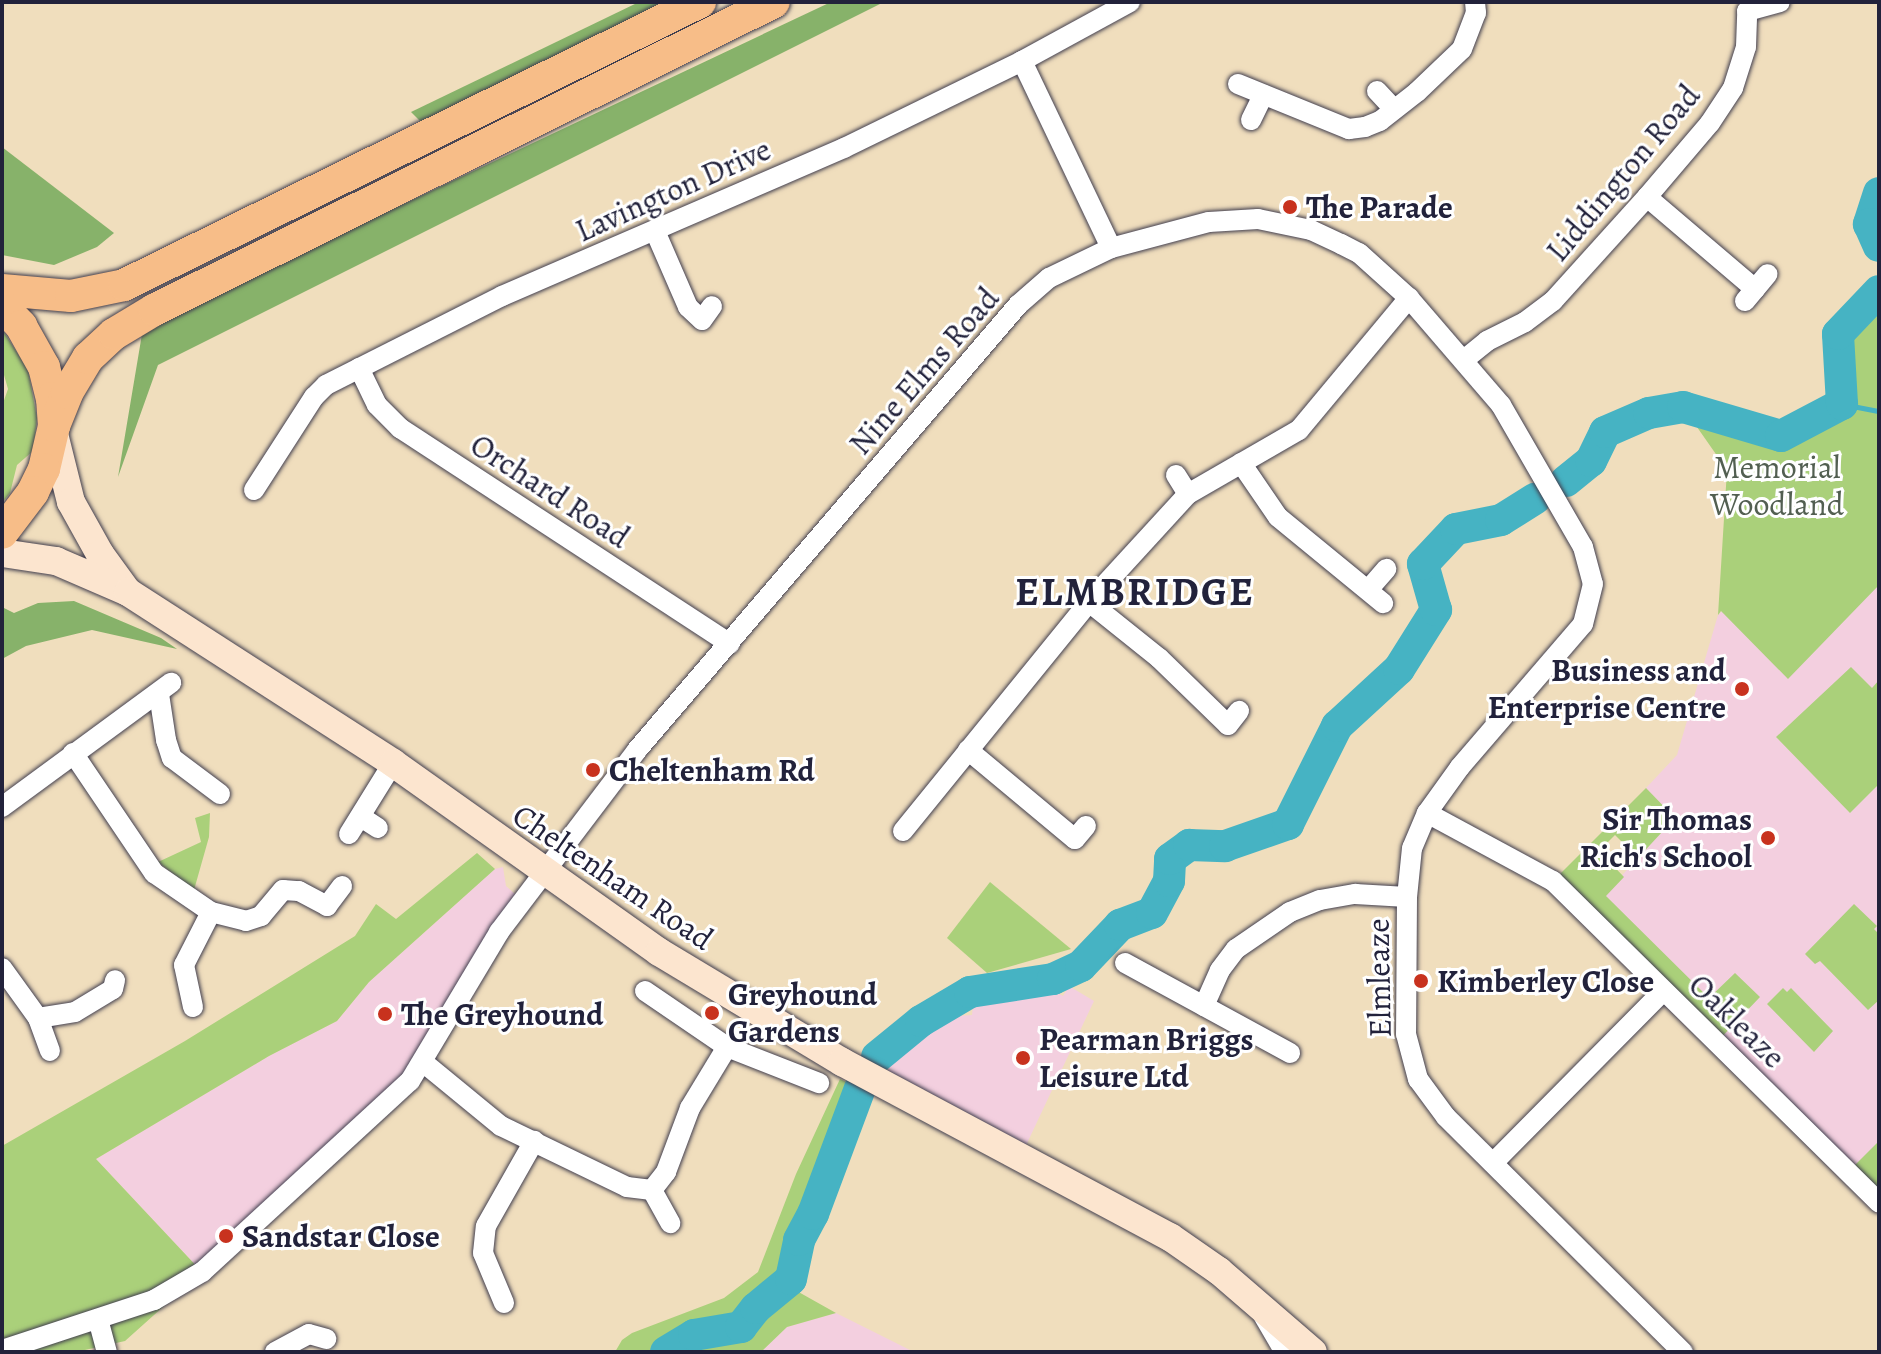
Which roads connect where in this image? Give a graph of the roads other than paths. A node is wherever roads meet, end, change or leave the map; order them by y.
1 (700, 2) edge
2 (774, 2) edge
3 (1130, 2) edge
4 (1475, 2) edge
5 (1780, 2) edge
6 (1745, 6) edge
7 (1022, 61) junction
8 (1238, 84) dead end
9 (1377, 91) dead end
10 (1263, 95) junction
11 (1394, 109) junction
12 (1251, 120) dead end
13 (1647, 197) junction
14 (655, 231) junction
15 (1111, 248) junction
16 (1756, 288) dead end
17 (2, 290) edge
18 (1409, 298) junction
19 (2, 306) edge
20 (702, 320) dead end
21 (1465, 359) junction
22 (359, 368) junction
23 (54, 430) junction
24 (1241, 463) junction
25 (1176, 475) dead end
26 (254, 490) dead end
27 (1188, 494) junction
28 (2, 533) edge
29 (2, 553) edge
30 (1386, 569) dead end
31 (128, 592) junction
32 (1089, 602) junction
33 (730, 644) junction
34 (1228, 725) dead end
35 (968, 750) junction
36 (73, 753) junction
37 (393, 763) junction
38 (220, 794) dead end
39 (2, 807) edge
40 (1427, 813) junction
41 (378, 828) dead end
42 (903, 831) dead end
43 (1075, 839) dead end
44 (543, 873) junction
45 (342, 886) dead end
46 (1407, 897) junction
47 (211, 912) junction
48 (1125, 963) dead end
49 (2, 968) edge
50 (115, 980) dead end
51 (1663, 991) junction
52 (1204, 1006) junction
53 (193, 1007) dead end
54 (646, 1016) dead end
55 (38, 1018) junction
56 (727, 1047) junction
57 (50, 1051) dead end
58 (1290, 1053) dead end
59 (423, 1062) junction
60 (819, 1083) dead end
61 (534, 1141) junction
62 (1493, 1163) junction
63 (652, 1190) junction
64 (1879, 1203) edge
65 (670, 1223) dead end
66 (504, 1303) dead end
67 (1261, 1307) junction
68 (98, 1319) junction
69 (315, 1331) dead end
70 (2, 1350) edge
71 (107, 1352) edge
72 (275, 1352) edge
73 (1287, 1352) edge
74 (1313, 1352) edge
75 (1683, 1352) edge

1 - 17 highway
2 - 23 highway
3 - 7 street, Lavington Drive
4 - 11 street
5 - 6 street, Liddington Road
6 - 13 street, Liddington Road
7 - 14 street, Lavington Drive
7 - 15 street
8 - 10 street
9 - 11 street
10 - 11 street
10 - 12 street
13 - 16 street
13 - 21 street, Liddington Road
14 - 20 street
14 - 22 street, Lavington Drive
15 - 18 street, Nine Elms Road
15 - 33 street, Nine Elms Road
18 - 21 street, Nine Elms Road
18 - 24 street
19 - 23 highway
21 - 40 street, Elmleaze
22 - 26 street, Lavington Drive
22 - 33 street, Orchard Road
23 - 28 highway
23 - 31 main road, Cheltenham Road
24 - 27 street
24 - 30 street
25 - 27 street
27 - 32 street
29 - 31 main road, Cheltenham Road
31 - 37 main road, Cheltenham Road
32 - 34 street
32 - 35 street
33 - 44 street, Nine Elms Road
35 - 42 street
35 - 43 street
36 - 38 street
36 - 39 street
36 - 47 street
37 - 41 street
37 - 44 main road, Cheltenham Road
40 - 46 street, Elmleaze
40 - 51 street, Oakleaze
44 - 59 street
44 - 67 main road, Cheltenham Road
45 - 47 street
46 - 52 street
46 - 62 street, Elmleaze
47 - 53 street
48 - 52 street
49 - 55 street
50 - 55 street
51 - 62 street
51 - 64 street, Oakleaze
52 - 58 street
54 - 56 street
55 - 57 street
56 - 60 street
56 - 63 street
59 - 61 street
59 - 68 street
61 - 63 street
61 - 66 street
62 - 75 street, Elmleaze
63 - 65 street
67 - 73 street
67 - 74 main road, Cheltenham Road
68 - 70 street
68 - 71 street
69 - 72 street

